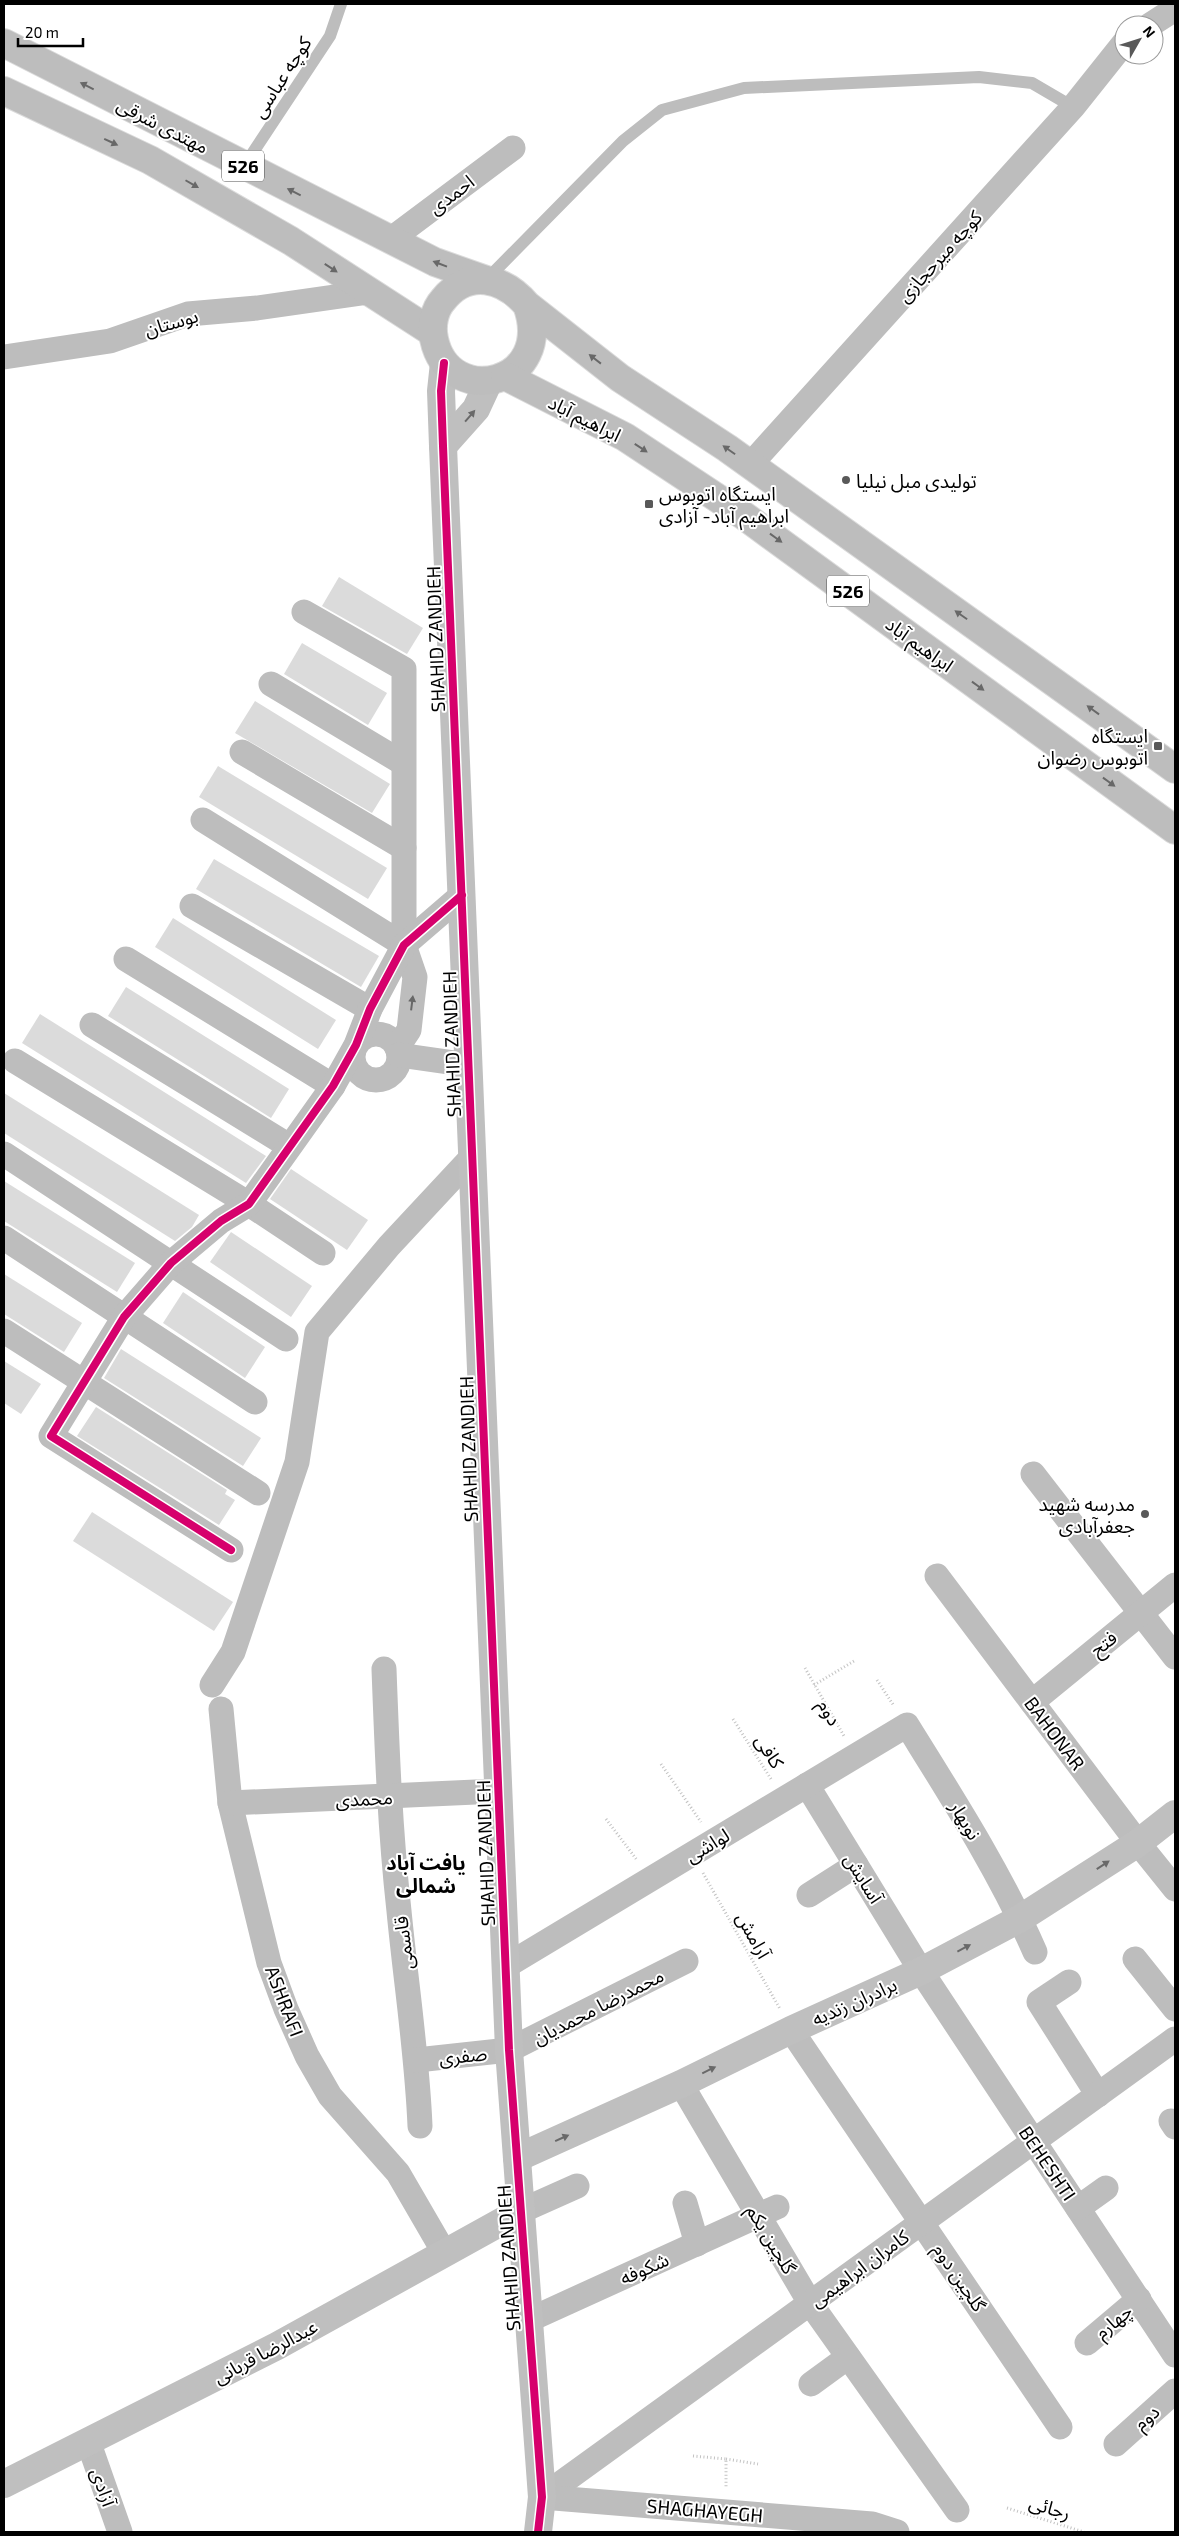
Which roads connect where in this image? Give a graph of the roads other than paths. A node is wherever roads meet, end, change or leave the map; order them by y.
1 (341, 4) edge
2 (1175, 9) edge
3 (1164, 16) edge
4 (4, 43) edge
5 (1114, 55) edge
6 (4, 91) edge
7 (1073, 107) junction
8 (513, 148) dead end
9 (244, 166) junction
10 (390, 240) junction
11 (486, 280) junction
12 (369, 292) junction
13 (527, 305) junction
14 (432, 332) junction
15 (4, 357) edge
16 (444, 363) junction
17 (497, 378) junction
18 (443, 446) junction
19 (750, 465) junction
20 (304, 612) dead end
21 (271, 684) dead end
22 (242, 752) dead end
23 (404, 763) junction
24 (1175, 769) edge
25 (203, 820) dead end
26 (1175, 830) edge
27 (404, 848) junction
28 (462, 895) junction
29 (192, 906) dead end
30 (404, 945) junction
31 (126, 959) dead end
32 (370, 1009) junction
33 (92, 1026) dead end
34 (356, 1045) junction
35 (398, 1051) junction
36 (15, 1061) dead end
37 (468, 1065) junction
38 (333, 1086) junction
39 (289, 1146) junction
40 (4, 1154) edge
41 (472, 1157) junction
42 (250, 1204) junction
43 (4, 1238) edge
44 (323, 1253) dead end
45 (171, 1263) junction
46 (124, 1317) junction
47 (4, 1331) edge
48 (286, 1339) dead end
49 (83, 1381) junction
50 (255, 1402) dead end
51 (1033, 1474) dead end
52 (258, 1493) dead end
53 (231, 1550) dead end
54 (937, 1576) dead end
55 (1175, 1585) edge
56 (1141, 1613) junction
57 (1175, 1657) edge
58 (384, 1669) dead end
59 (212, 1685) dead end
60 (1032, 1702) junction
61 (221, 1709) dead end
62 (907, 1725) joint
63 (807, 1785) junction
64 (498, 1791) junction
65 (388, 1798) junction
66 (230, 1803) junction
67 (1175, 1814) edge
68 (1138, 1843) junction
69 (856, 1865) junction
70 (1175, 1889) edge
71 (809, 1895) dead end
72 (1020, 1918) junction
73 (1035, 1952) dead end
74 (1135, 1959) dead end
75 (686, 1961) dead end
76 (506, 1966) junction
77 (921, 1971) junction
78 (1068, 1982) dead end
79 (1175, 2009) edge
80 (791, 2030) junction
81 (1175, 2040) edge
82 (509, 2050) junction
83 (417, 2060) junction
84 (681, 2084) junction
85 (1098, 2095) junction
86 (420, 2126) dead end
87 (1034, 2142) junction
88 (517, 2158) junction
89 (577, 2186) dead end
90 (1106, 2188) dead end
91 (685, 2203) dead end
92 (1078, 2208) junction
93 (521, 2211) junction
94 (768, 2212) junction
95 (923, 2222) junction
96 (697, 2244) junction
97 (445, 2254) junction
98 (1139, 2299) junction
99 (810, 2303) junction
100 (529, 2320) junction
101 (1086, 2343) dead end
102 (1175, 2355) edge
103 (848, 2357) junction
104 (811, 2384) dead end
105 (1175, 2391) edge
106 (1060, 2427) dead end
107 (88, 2441) junction
108 (1116, 2444) dead end
109 (4, 2484) edge
110 (542, 2497) junction
111 (957, 2510) dead end
112 (120, 2532) edge
113 (538, 2532) edge
114 (896, 2532) edge

1 - 9 lane, کوچه عباسی
2 - 3 street
9 -> 4 main road, مهتدی شرقی / 526
5 - 7 street, کوچه میرحجازی
6 -> 12 main road, مهتدی شرقی
7 - 11 lane
7 - 19 street, کوچه میرحجازی
8 - 10 street, احمدی
10 -> 9 main road, مهتدی شرقی / 526
11 -> 10 main road, مهتدی شرقی / 526
11 - 13 main road
11 - 14 main road
12 - 14 main road, مهتدی شرقی
12 - 15 street, بوستان
13 - 17 main road
19 -> 13 main road, 526
14 - 16 main road
16 - 17 main road
16 - 18 street, SHAHID ZANDIEH
18 -> 17 street
17 -> 26 main road, ابراهیم آباد / 526
18 - 28 street, SHAHID ZANDIEH
24 -> 19 main road, 526
20 - 23 street
21 - 23 street
22 - 27 street
23 - 27 street
25 - 30 street
27 - 30 street
28 - 30 street
28 - 37 street, SHAHID ZANDIEH
29 - 32 street
30 - 32 street
35 -> 30 street
31 - 38 street
32 - 34 street
33 - 39 street
34 - 35 street
34 - 35 street
34 - 38 street
35 - 37 street
36 - 42 street
37 - 41 street, SHAHID ZANDIEH
38 - 39 street
39 - 42 street
40 - 45 street
41 - 59 street
41 - 64 street, SHAHID ZANDIEH
42 - 44 street
42 - 45 street
43 - 46 street
45 - 46 street
45 - 48 street
46 - 49 street
46 - 50 street
47 - 49 street
49 - 52 street
49 - 53 street
51 - 56 street
54 - 60 street, BAHONAR
55 - 56 street, فتح
56 - 57 street
56 - 60 street, فتح
58 - 65 street, قاسمی
60 - 68 street, BAHONAR
61 - 66 street, ASHRAFI
62 - 63 street, لواشی
62 - 72 street, نوبهار
63 - 69 street, آسایش
63 - 76 street, لواشی
64 - 65 street, محمدی
64 - 76 street, SHAHID ZANDIEH
65 - 66 street, محمدی
65 - 83 street, قاسمی
66 - 97 street, ASHRAFI
67 - 68 street, برادران زندیه
68 - 70 street, BAHONAR
72 -> 68 street, برادران زندیه
69 - 71 street
69 - 77 street, آسایش
72 - 73 street
77 -> 72 street, برادران زندیه
74 - 79 street
75 - 82 street, محمدرضا محمدیان
76 - 82 street, SHAHID ZANDIEH
77 - 80 street, برادران زندیه
77 - 87 street, BEHESHTI
78 - 85 street
84 -> 80 street, برادران زندیه
80 - 95 street, گلچین دوم
81 - 85 street, کامران ابراهیمی
82 - 83 street, صفری
82 - 88 street, SHAHID ZANDIEH
83 - 86 street, قاسمی
88 -> 84 street, برادران زندیه
84 - 94 street, گلچین یکم
85 - 87 street, کامران ابراهیمی
87 - 92 street, BEHESHTI
87 - 95 street, کامران ابراهیمی
88 - 93 street, SHAHID ZANDIEH
89 - 93 street
90 - 92 street
91 - 96 street
92 - 98 street, BEHESHTI
93 - 97 street, عبدالرضا قربانی
93 - 100 street, SHAHID ZANDIEH
94 - 96 street, شکوفه
94 - 99 street, گلچین یکم
95 - 99 street, کامران ابراهیمی
95 - 106 street, گلچین دوم
96 - 100 street, شکوفه
97 - 107 street, عبدالرضا قربانی
98 - 101 street, چهارم
98 - 102 street, BEHESHTI
99 - 103 street, گلچین یکم
99 - 110 street, کامران ابراهیمی
100 - 110 street, SHAHID ZANDIEH
103 - 104 street
103 - 111 street, گلچین یکم
105 - 108 street, دوم
107 - 109 street, عبدالرضا قربانی
107 - 112 street, آزادی
110 - 113 street, SHAHID ZANDIEH
110 - 114 street, SHAGHAYEGH

